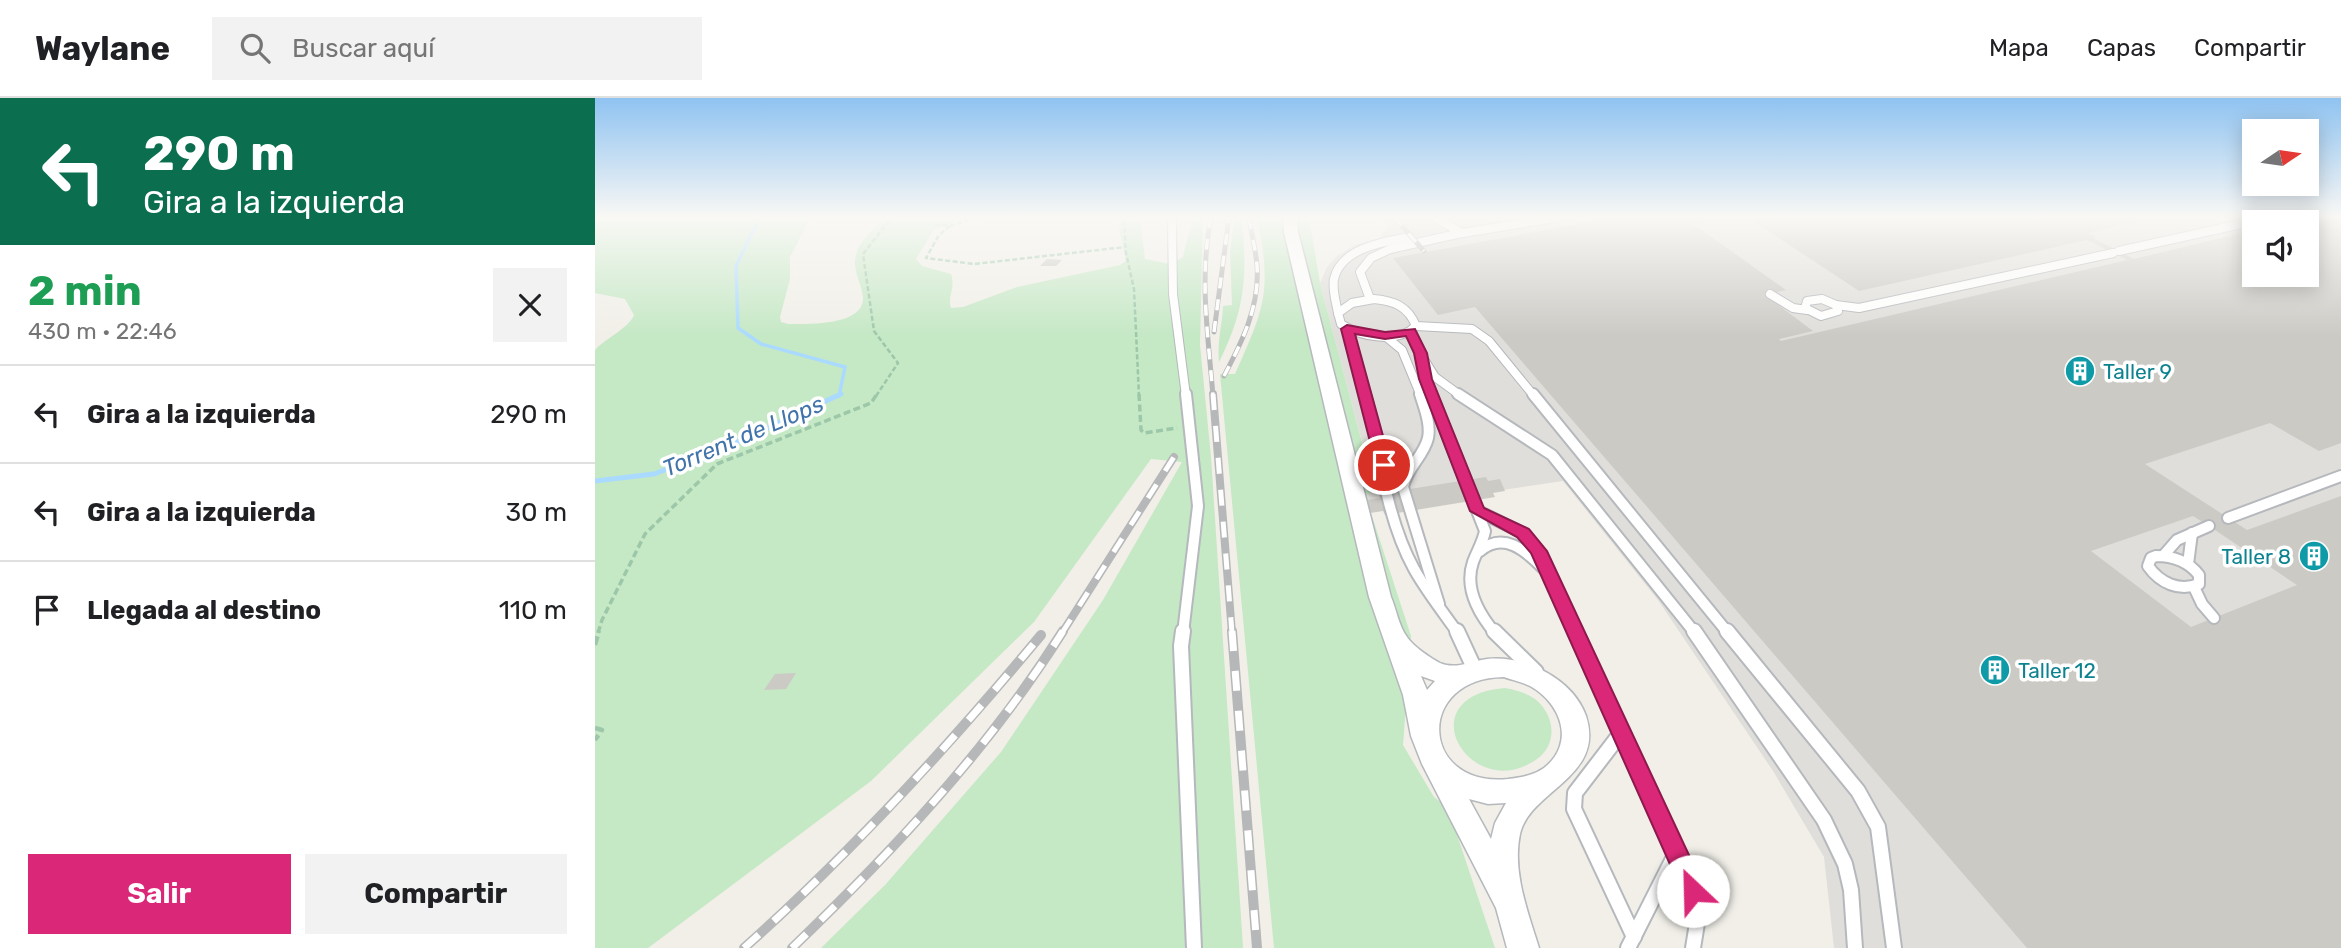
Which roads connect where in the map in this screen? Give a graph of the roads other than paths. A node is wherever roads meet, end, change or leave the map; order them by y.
1 (1170, 257) edge
2 (1297, 257) edge
3 (1351, 257) edge
4 (1374, 257) edge
5 (2095, 257) edge
6 (1770, 293) dead end
7 (1370, 299) junction
8 (1836, 309) junction
9 (1807, 310) junction
10 (1338, 313) junction
11 (1347, 329) junction
12 (1413, 329) junction
13 (1385, 336) junction
14 (1420, 353) junction
15 (2341, 476) edge
16 (1478, 511) junction
17 (2228, 518) dead end
18 (2209, 526) dead end
19 (2192, 533) junction
20 (1479, 551) junction
21 (2163, 556) junction
22 (2188, 564) junction
23 (1549, 575) junction
24 (2195, 587) junction
25 (1441, 610) junction
26 (2214, 618) dead end
27 (1396, 640) junction
28 (1469, 672) junction
29 (1546, 681) junction
30 (1622, 733) junction
31 (1427, 746) junction
32 (1555, 776) junction
33 (1676, 853) junction
34 (1510, 904) junction
35 (1631, 943) edge
36 (1194, 948) edge
37 (1523, 948) edge
38 (1693, 948) edge
39 (1855, 948) edge
40 (1894, 948) edge

1 - 36 lane
2 - 27 street
3 - 10 lane
4 - 7 lane
5 - 8 lane
6 - 9 lane
7 - 10 lane
7 - 12 lane
8 - 9 lane
8 - 9 lane
10 - 11 lane
11 - 13 lane
11 - 25 lane
12 - 13 lane
12 - 14 lane
12 - 40 lane
13 - 25 lane
14 - 16 lane
14 - 39 lane
15 - 17 lane
16 - 20 lane
16 - 23 lane
18 - 19 lane
19 - 21 lane
19 - 22 lane
20 - 23 lane
20 - 29 lane
21 - 22 lane
21 - 24 lane
22 - 24 lane
23 - 30 lane
24 - 26 lane
25 - 28 lane
27 - 28 street
27 - 31 street
28 - 29 street
28 - 31 street
29 - 32 street
30 - 33 lane
30 - 35 lane
31 - 32 street
31 - 34 street
32 - 34 street
33 - 35 lane
33 - 38 lane
34 - 37 street

